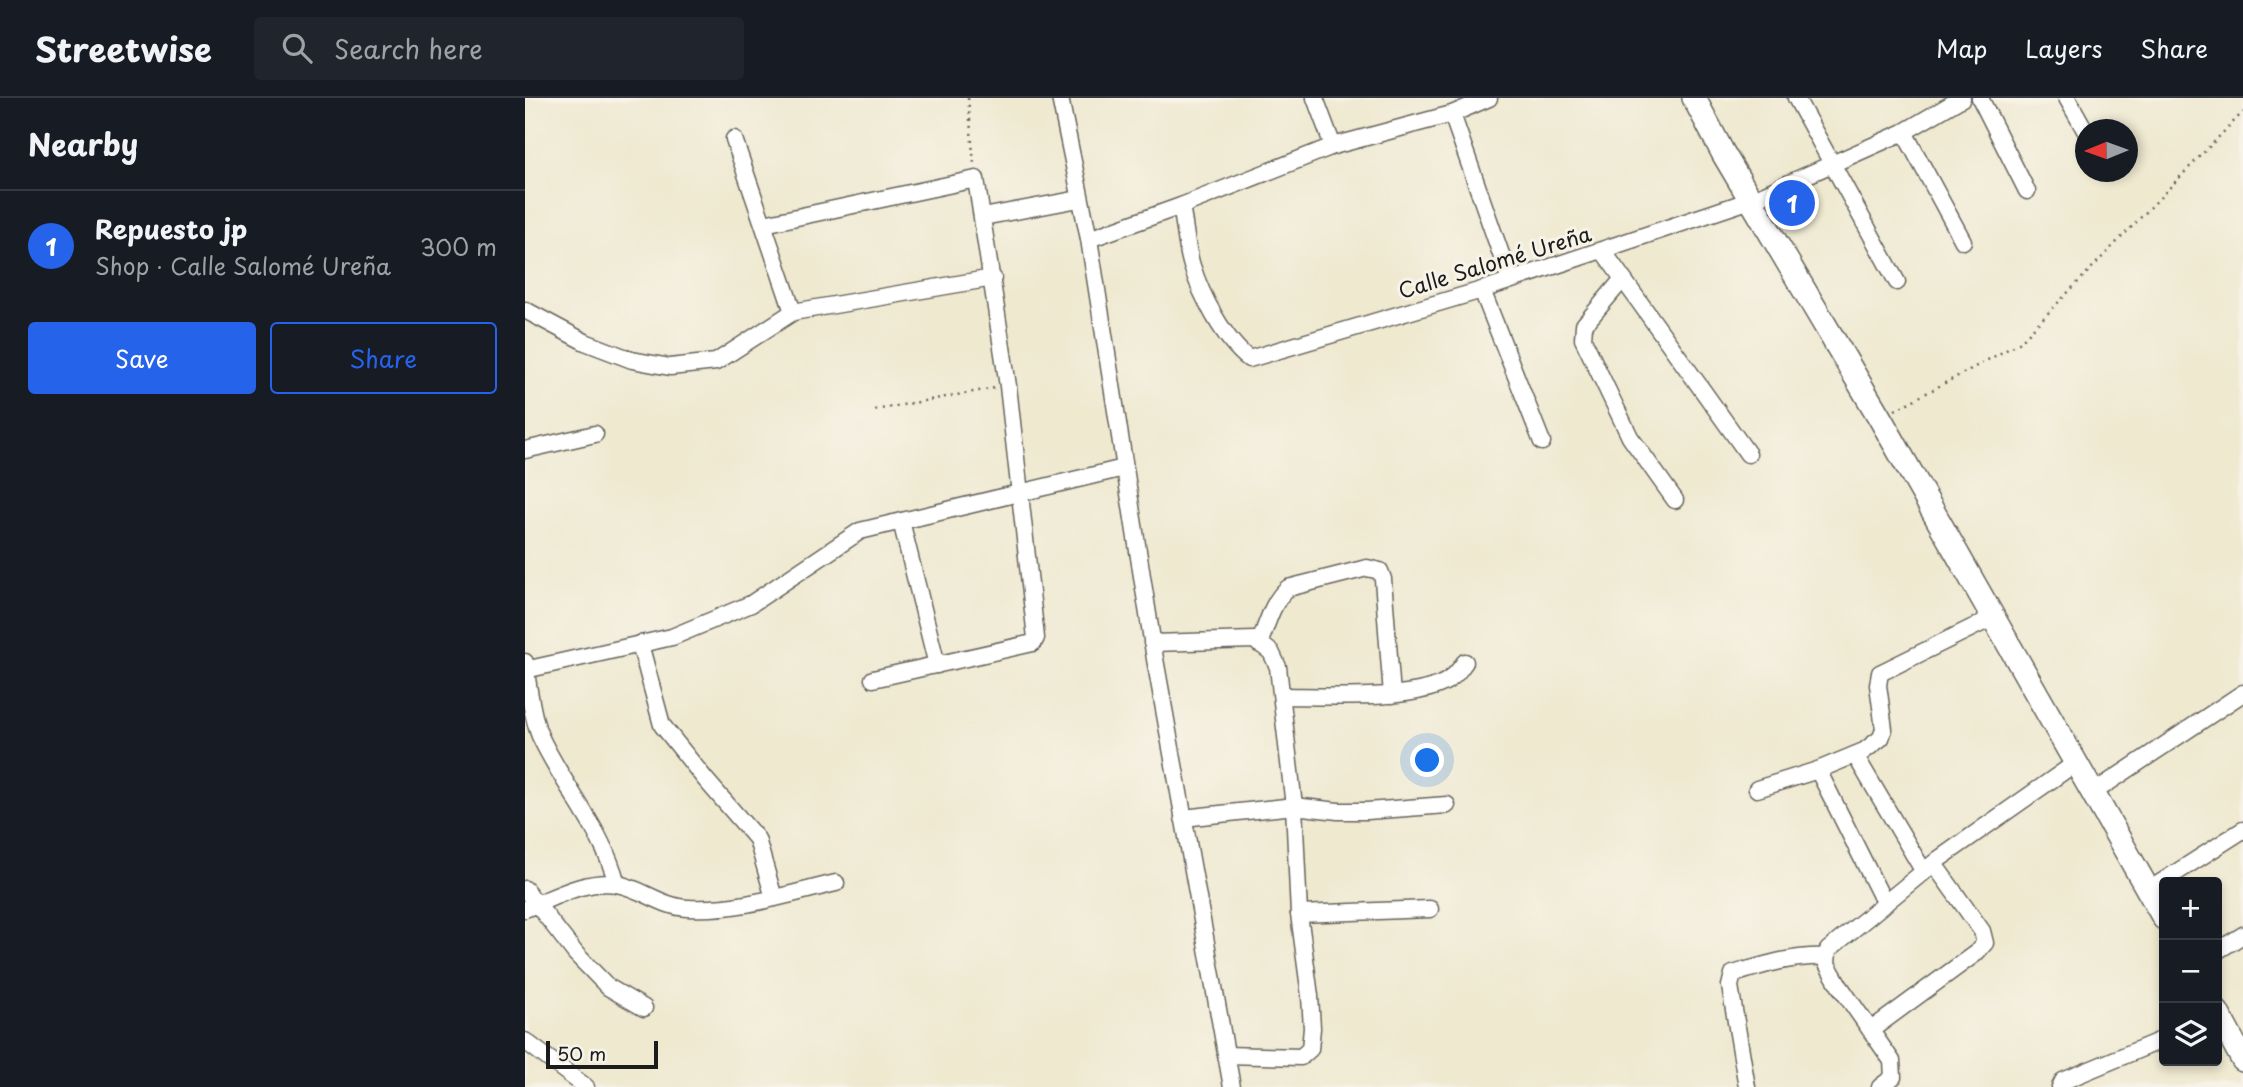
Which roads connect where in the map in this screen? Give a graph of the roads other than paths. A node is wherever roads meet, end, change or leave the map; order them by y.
1 (1060, 98) edge
2 (1315, 98) edge
3 (1489, 98) edge
4 (1694, 98) edge
5 (1796, 98) edge
6 (1962, 98) edge
7 (1980, 98) edge
8 (2067, 98) edge
9 (1452, 114) junction
10 (2079, 119) edge
11 (1904, 132) junction
12 (734, 139) dead end
13 (1333, 146) junction
14 (1832, 166) junction
15 (2027, 191) dead end
16 (1079, 199) junction
17 (1751, 200) junction
18 (1181, 206) junction
19 (983, 218) junction
20 (764, 224) junction
21 (1089, 239) junction
22 (1963, 241) dead end
23 (1603, 251) junction
24 (993, 278) junction
25 (1510, 280) junction
26 (1622, 280) junction
27 (1897, 282) dead end
28 (1482, 290) junction
29 (525, 310) edge
30 (793, 312) junction
31 (595, 434) dead end
32 (1542, 442) dead end
33 (525, 450) edge
34 (1748, 454) dead end
35 (1124, 468) junction
36 (1021, 493) junction
37 (1675, 500) dead end
38 (901, 521) junction
39 (1994, 617) junction
40 (1152, 643) junction
41 (640, 644) junction
42 (1259, 644) junction
43 (525, 662) edge
44 (1465, 662) dead end
45 (937, 665) junction
46 (525, 670) edge
47 (873, 679) dead end
48 (2243, 693) edge
49 (1392, 695) junction
50 (1282, 696) junction
51 (1855, 755) junction
52 (2077, 762) junction
53 (1818, 770) junction
54 (1757, 789) dead end
55 (2094, 792) junction
56 (1447, 805) dead end
57 (1294, 806) junction
58 (1183, 818) junction
59 (2243, 830) edge
60 (1929, 868) junction
61 (836, 883) dead end
62 (617, 884) junction
63 (525, 889) edge
64 (2149, 890) junction
65 (774, 898) junction
66 (1885, 904) junction
67 (532, 907) edge
68 (1430, 909) dead end
69 (2159, 909) edge
70 (1299, 914) junction
71 (2243, 935) edge
72 (2222, 948) edge
73 (1827, 957) junction
74 (643, 1008) dead end
75 (2222, 1023) edge
76 (1871, 1030) junction
77 (525, 1041) edge
78 (2159, 1041) edge
79 (1226, 1055) junction
80 (2243, 1059) edge
81 (586, 1087) edge
82 (1232, 1087) edge
83 (1747, 1087) edge
84 (1880, 1087) edge
85 (2060, 1087) edge

1 - 16 street
2 - 13 street
3 - 9 street
4 - 17 street
5 - 14 street
6 - 11 street, Calle Salomé Ureña
7 - 15 street
8 - 10 street
9 - 13 street
9 - 25 street
11 - 14 street, Calle Salomé Ureña
11 - 22 street
12 - 20 street
13 - 18 street
14 - 17 street, Calle Salomé Ureña
14 - 27 street
16 - 19 street
16 - 21 street
17 - 23 street, Calle Salomé Ureña
17 - 39 street
18 - 21 street
18 - 28 street, Calle Salomé Ureña
19 - 20 street
19 - 24 street
20 - 30 street
21 - 35 street
23 - 25 street, Calle Salomé Ureña
23 - 26 street
24 - 30 street
24 - 36 street
25 - 28 street, Calle Salomé Ureña
26 - 34 street
26 - 37 street
28 - 32 street
29 - 30 street
31 - 33 street
35 - 36 street
35 - 40 street
36 - 38 street
36 - 45 street
38 - 41 street
38 - 45 street
39 - 51 street
39 - 52 street
40 - 42 street
40 - 58 street
41 - 46 street
41 - 65 street
42 - 49 street
42 - 50 street
43 - 46 street
44 - 49 street
45 - 47 street
46 - 62 street
48 - 55 street
49 - 50 street
50 - 57 street
51 - 53 street
51 - 60 street
52 - 55 street
52 - 60 street
53 - 54 street
53 - 66 street
55 - 64 street
56 - 57 street
57 - 58 street
57 - 70 street
58 - 79 street
59 - 64 street
60 - 66 street
60 - 76 street
61 - 65 street
62 - 65 street
62 - 67 street
63 - 67 street
64 - 69 street
66 - 73 street
67 - 74 street
68 - 70 street
70 - 79 street
71 - 72 street
73 - 76 street
73 - 83 street
75 - 80 street
76 - 84 street
77 - 81 street
78 - 85 street
79 - 82 street

